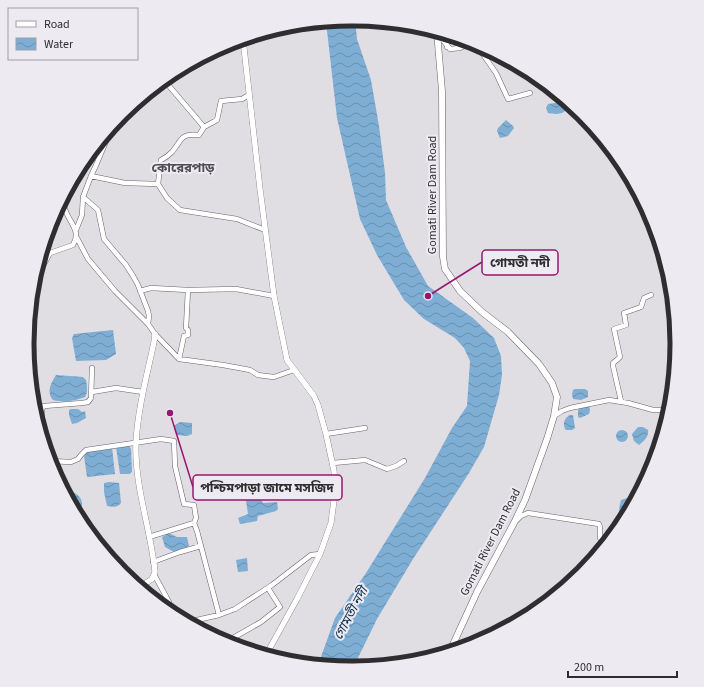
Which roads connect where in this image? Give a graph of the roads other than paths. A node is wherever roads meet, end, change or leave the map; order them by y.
1 (438, 38) edge
2 (443, 40) edge
3 (447, 41) edge
4 (244, 45) edge
5 (463, 46) edge
6 (448, 47) junction
7 (483, 55) edge
8 (169, 85) edge
9 (530, 93) dead end
10 (249, 95) junction
11 (204, 127) junction
12 (106, 143) edge
13 (91, 176) junction
14 (158, 184) junction
15 (83, 197) junction
16 (65, 209) edge
17 (76, 230) junction
18 (265, 230) junction
19 (76, 238) junction
20 (45, 263) edge
21 (188, 290) junction
22 (140, 291) junction
23 (651, 295) dead end
24 (274, 296) junction
25 (148, 324) junction
26 (155, 334) junction
27 (179, 359) junction
28 (92, 368) dead end
29 (294, 370) junction
30 (92, 392) junction
31 (143, 392) junction
32 (621, 401) junction
33 (42, 410) edge
34 (662, 410) edge
35 (554, 416) junction
36 (365, 428) dead end
37 (326, 434) junction
38 (136, 442) junction
39 (57, 461) edge
40 (404, 461) dead end
41 (333, 463) junction
42 (194, 523) junction
43 (514, 523) junction
44 (149, 537) junction
45 (603, 539) edge
46 (201, 546) junction
47 (320, 554) junction
48 (153, 562) junction
49 (155, 576) junction
50 (145, 584) edge
51 (268, 588) junction
52 (169, 602) edge
53 (219, 615) junction
54 (197, 620) edge
55 (233, 638) edge
56 (453, 644) edge
57 (269, 650) edge

1 - 35 main road, Gomati River Dam Road
2 - 6 street
3 - 6 street
4 - 10 street
5 - 6 street
7 - 9 street
8 - 11 street
10 - 11 street
10 - 18 street
11 - 14 street
12 - 13 street
13 - 14 street
13 - 15 street
14 - 18 street
15 - 17 street
15 - 22 street
16 - 17 street
17 - 19 street
18 - 24 street
19 - 20 street
19 - 25 street
21 - 22 street
21 - 24 street
21 - 27 street
22 - 25 street
23 - 32 street
24 - 29 street
25 - 26 street
26 - 27 street
26 - 31 street
27 - 29 street
28 - 30 street
29 - 37 street
30 - 31 street
30 - 33 street
31 - 38 street
32 - 34 street
32 - 35 street
35 - 43 main road, Gomati River Dam Road
36 - 37 street
37 - 41 street
38 - 39 street
38 - 42 street
38 - 44 street
40 - 41 street
41 - 47 street
42 - 44 street
42 - 46 street
43 - 45 street
43 - 56 main road, Gomati River Dam Road
44 - 48 street
46 - 48 street
46 - 53 street
47 - 51 street
47 - 57 street
48 - 49 street
49 - 50 street
49 - 52 street
51 - 53 street
51 - 55 street
53 - 54 street

